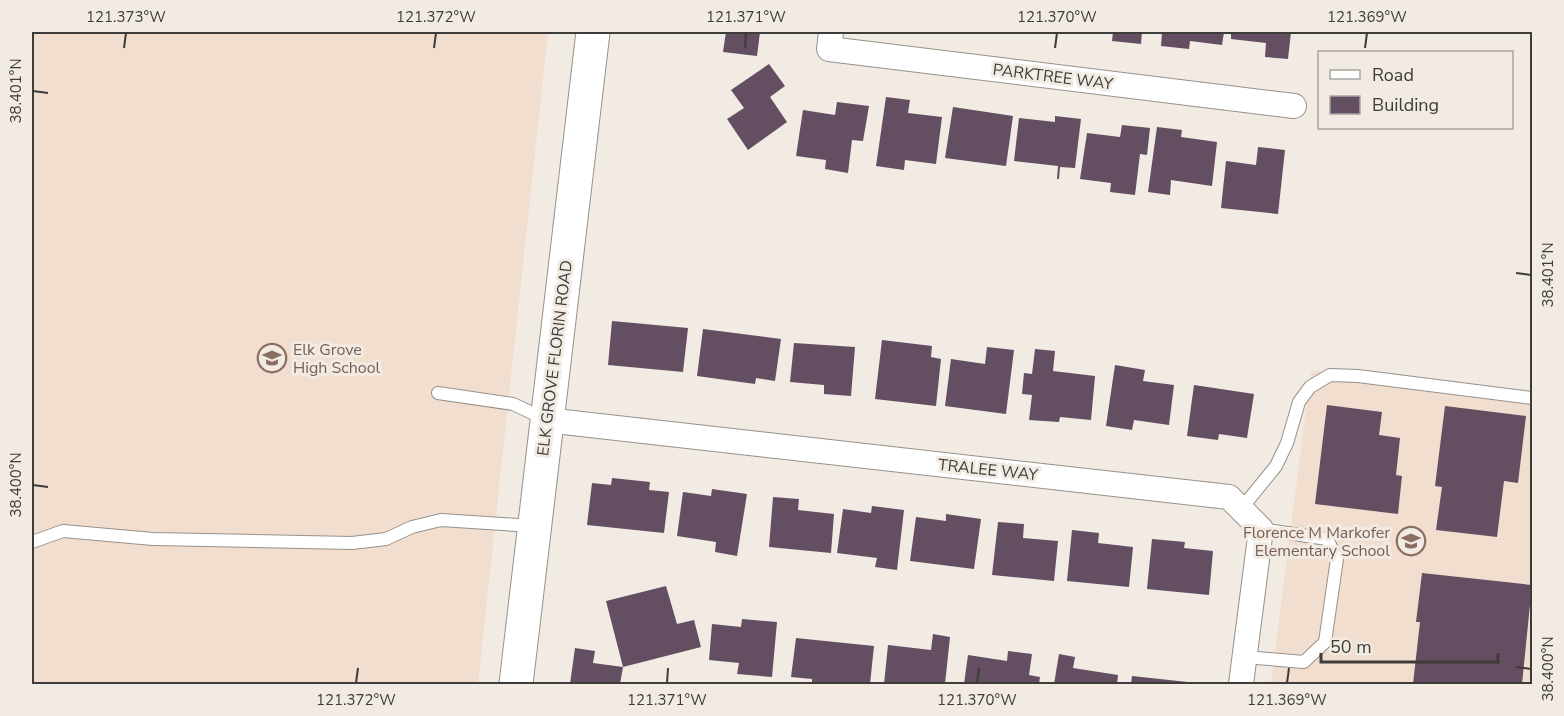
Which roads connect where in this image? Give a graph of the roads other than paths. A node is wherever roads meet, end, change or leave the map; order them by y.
1 (592, 32) edge
2 (831, 32) edge
3 (1294, 105) dead end
4 (438, 393) dead end
5 (1533, 398) edge
6 (546, 420) junction
7 (1241, 509) junction
8 (534, 526) junction
9 (1261, 529) junction
10 (32, 542) edge
11 (1245, 657) junction
12 (516, 684) edge
13 (1241, 684) edge

1 - 6 main road, ELK GROVE FLORIN ROAD
2 - 3 street, PARKTREE WAY
4 - 6 lane
5 - 7 lane
6 - 7 street, TRALEE WAY
6 - 8 main road, ELK GROVE FLORIN ROAD
7 - 9 street, TRALEE WAY
8 - 10 lane
8 - 12 main road, ELK GROVE FLORIN ROAD
9 - 11 street
9 - 11 lane
11 - 13 street

